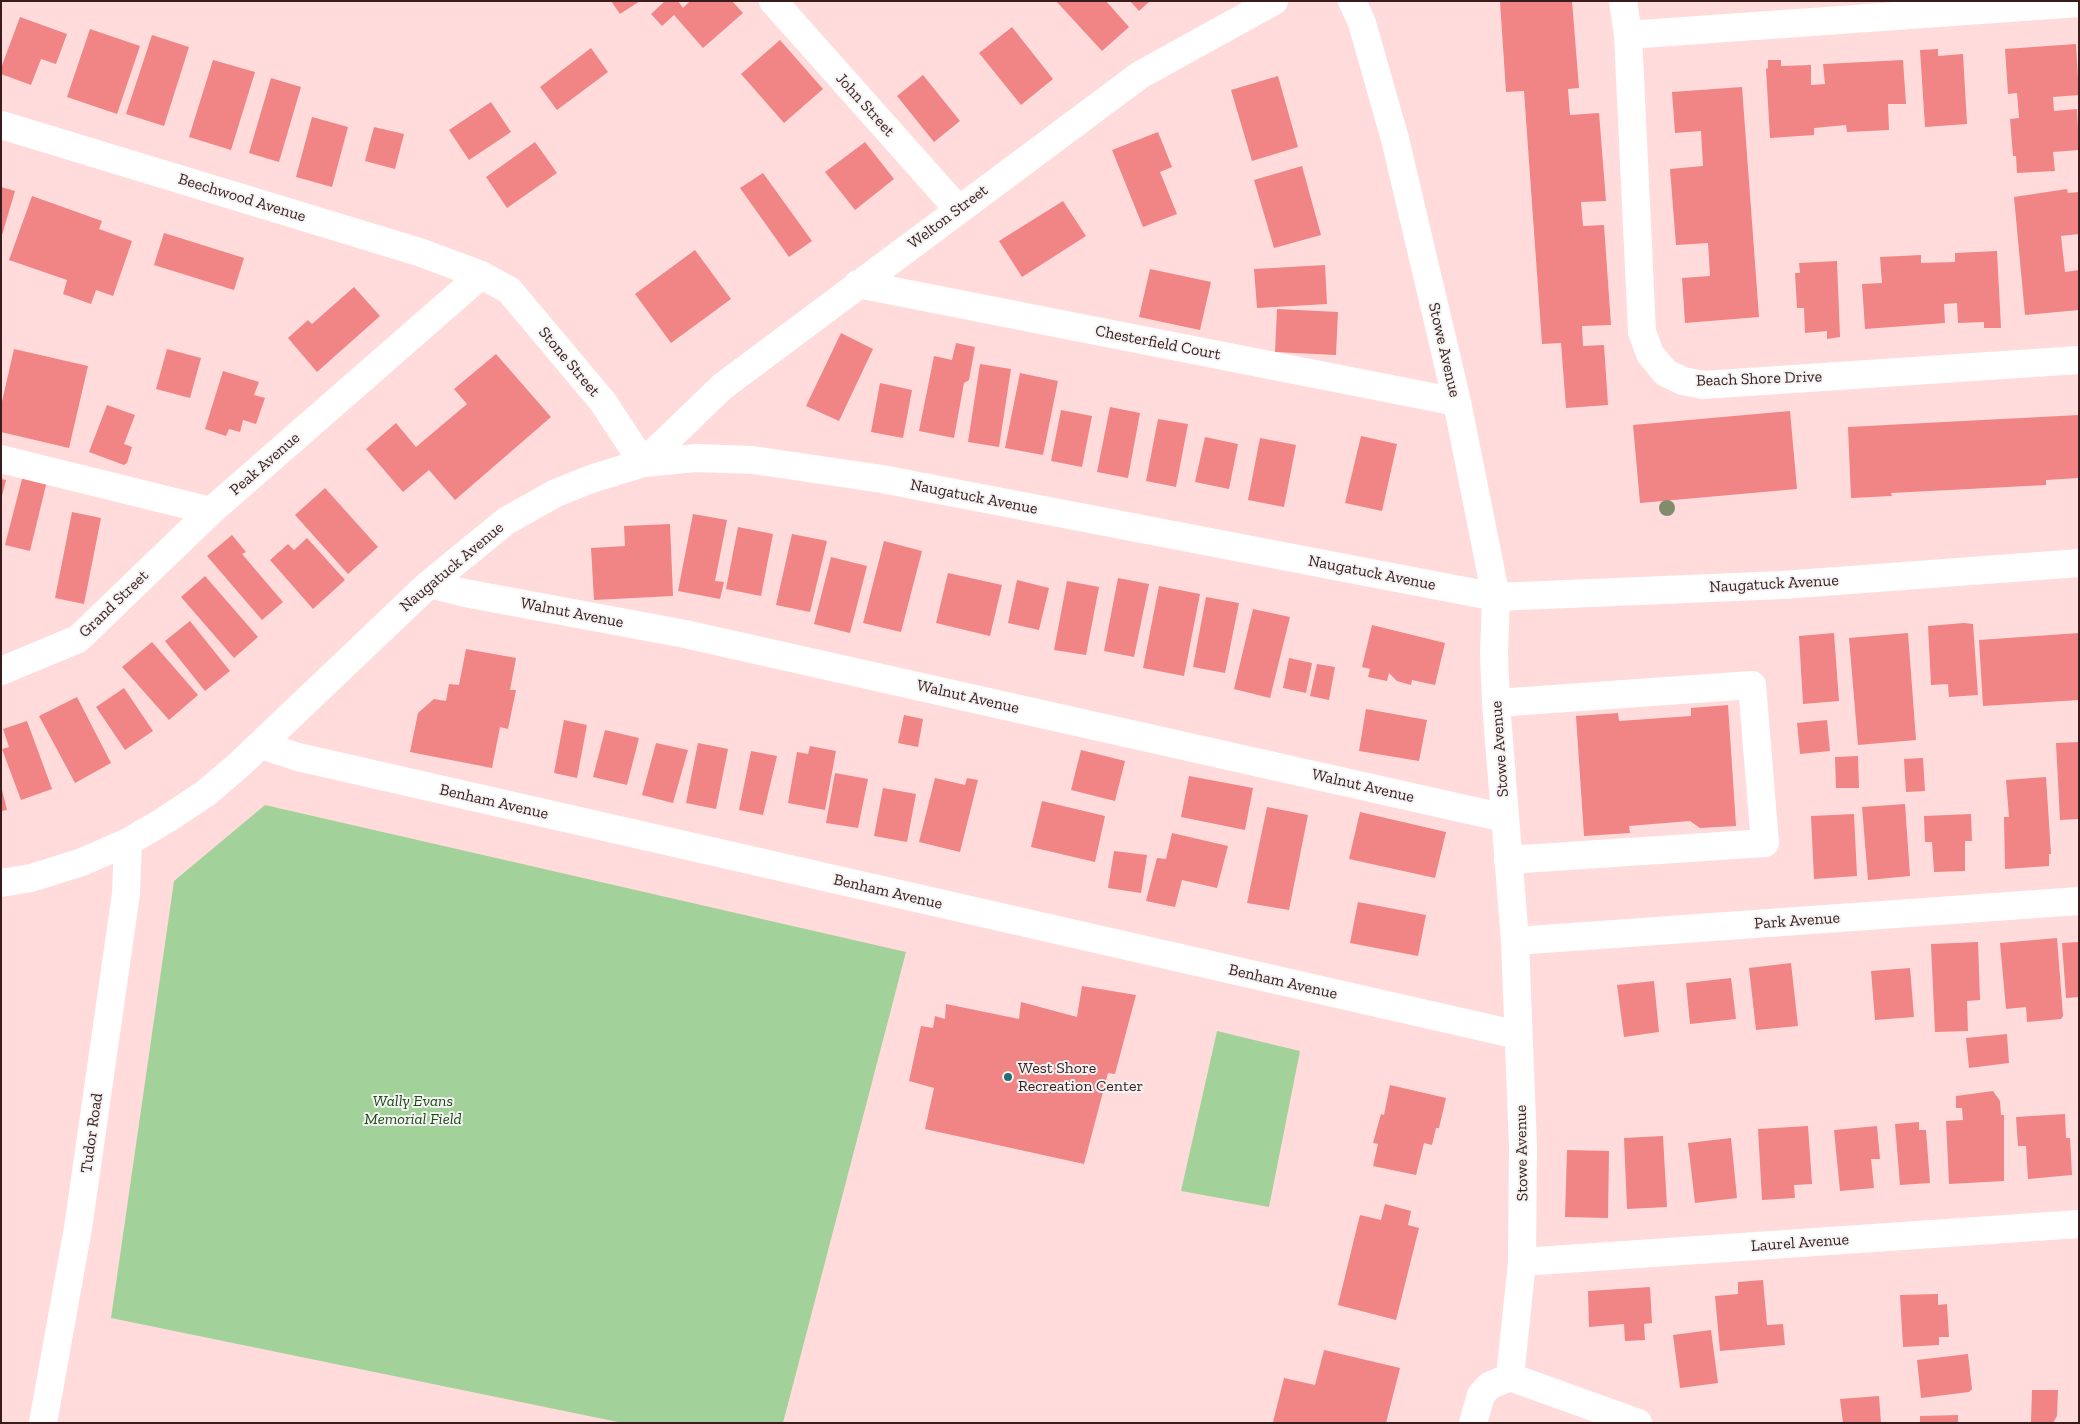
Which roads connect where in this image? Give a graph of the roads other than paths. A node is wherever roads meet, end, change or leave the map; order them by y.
1 (773, 1) edge
2 (1274, 1) edge
3 (1352, 1) edge
4 (1623, 1) edge
5 (2079, 3) edge
6 (1628, 35) junction
7 (1, 125) edge
8 (958, 209) junction
9 (481, 275) junction
10 (858, 284) junction
11 (2079, 360) edge
12 (1457, 402) junction
13 (1, 459) edge
14 (643, 463) junction
15 (211, 511) junction
16 (2079, 563) edge
17 (429, 584) junction
18 (1496, 597) junction
19 (1, 671) edge
20 (1496, 703) junction
21 (260, 745) junction
22 (1505, 818) junction
23 (128, 842) junction
24 (1508, 860) junction
25 (1, 883) edge
26 (2079, 901) edge
27 (1515, 941) junction
28 (1518, 1035) junction
29 (2079, 1224) edge
30 (1522, 1262) junction
31 (1510, 1377) junction
32 (43, 1423) edge
33 (1473, 1423) edge
34 (1638, 1423) edge

1 - 8 street, John Street
2 - 8 street, Welton Street
3 - 12 street, Stowe Avenue
4 - 6 street, Beach Shore Drive
5 - 6 street
6 - 11 street, Beach Shore Drive
7 - 9 street, Beechwood Avenue
8 - 10 street, Welton Street
9 - 14 street, Stone Street
9 - 15 street, Peak Avenue
10 - 12 street, Chesterfield Court
10 - 14 street, Welton Street
12 - 18 street, Stowe Avenue
13 - 15 street
14 - 17 street, Naugatuck Avenue
14 - 18 street, Naugatuck Avenue
15 - 19 street, Grand Street
16 - 18 street, Naugatuck Avenue
17 - 21 street, Naugatuck Avenue
17 - 22 street, Walnut Avenue
18 - 20 street, Stowe Avenue
20 - 22 street, Stowe Avenue
20 - 24 street
21 - 23 street, Naugatuck Avenue
21 - 28 street, Benham Avenue
22 - 24 street, Stowe Avenue
23 - 25 street, Naugatuck Avenue
23 - 32 street, Tudor Road
24 - 27 street, Stowe Avenue
26 - 27 street, Park Avenue
27 - 28 street, Stowe Avenue
28 - 30 street, Stowe Avenue
29 - 30 street, Laurel Avenue
30 - 31 street, Stowe Avenue
31 - 33 street
31 - 34 street

